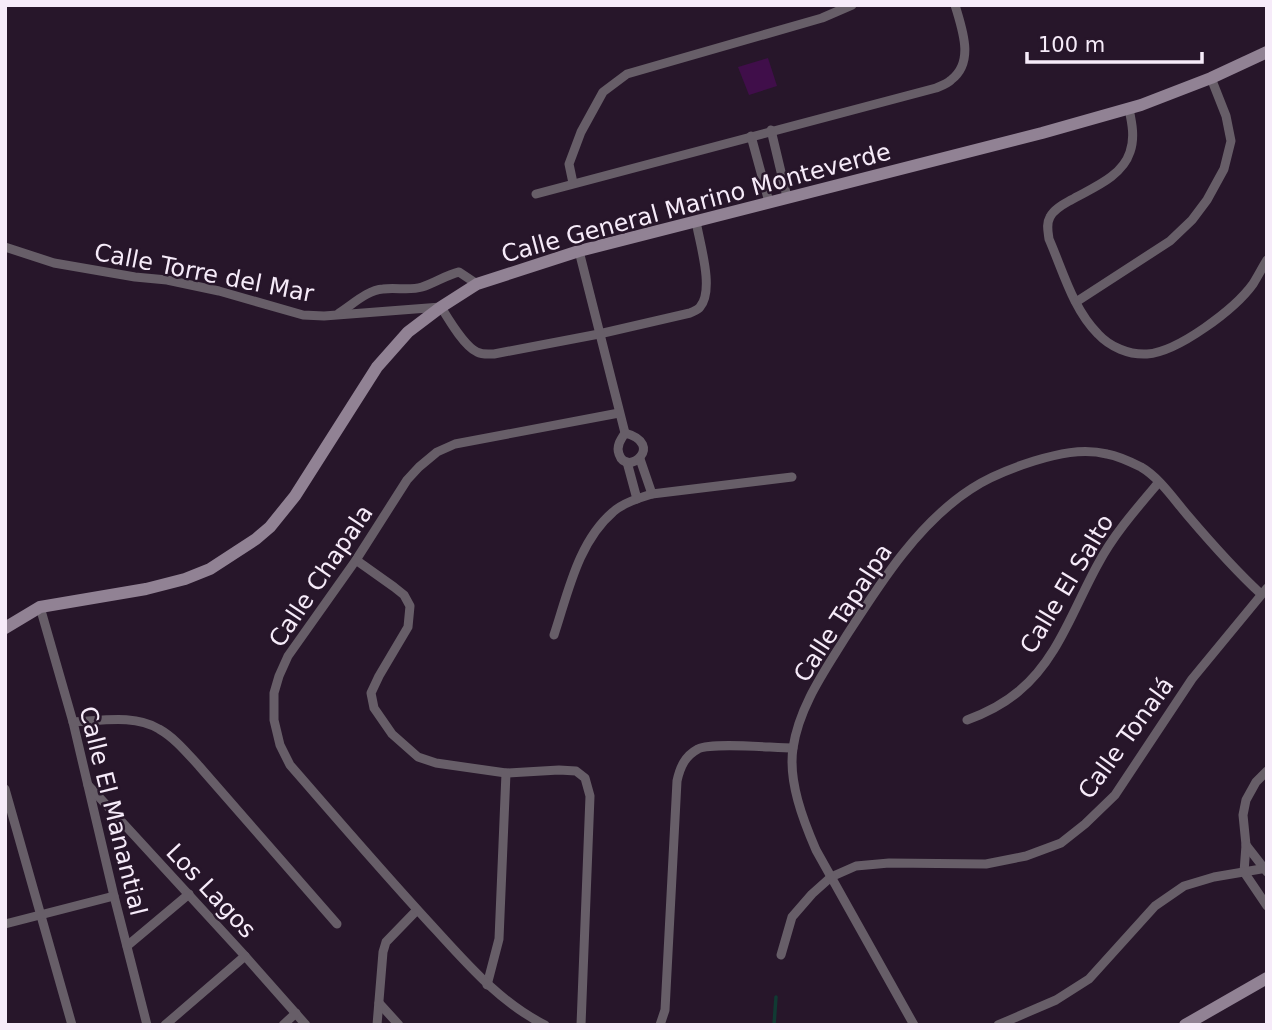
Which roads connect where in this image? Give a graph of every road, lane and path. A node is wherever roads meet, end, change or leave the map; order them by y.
1 (852, 5) edge
2 (955, 5) edge
3 (1267, 52) edge
4 (1211, 78) junction
5 (1129, 108) junction
6 (771, 130) junction
7 (751, 136) junction
8 (573, 183) junction
9 (536, 194) dead end
10 (788, 197) junction
11 (769, 202) junction
12 (696, 221) junction
13 (5, 247) edge
14 (579, 251) junction
15 (1267, 260) edge
16 (477, 284) junction
17 (1076, 302) junction
18 (441, 307) junction
19 (336, 315) junction
20 (600, 334) junction
21 (619, 413) junction
22 (625, 433) junction
23 (640, 458) junction
24 (627, 462) junction
25 (792, 477) dead end
26 (1159, 482) junction
27 (652, 494) junction
28 (637, 499) junction
29 (356, 560) junction
30 (1264, 591) edge
31 (40, 607) junction
32 (5, 628) edge
33 (554, 635) dead end
34 (968, 720) dead end
35 (73, 722) junction
36 (793, 748) junction
37 (1267, 771) edge
38 (506, 773) junction
39 (87, 784) junction
40 (5, 789) edge
41 (1246, 845) junction
42 (1266, 870) edge
43 (1248, 872) junction
44 (831, 877) junction
45 (189, 894) junction
46 (114, 897) junction
47 (1267, 906) edge
48 (418, 910) junction
49 (41, 916) junction
50 (337, 923) dead end
51 (5, 924) edge
52 (127, 946) junction
53 (782, 955) dead end
54 (245, 956) junction
55 (1267, 978) edge
56 (487, 985) junction
57 (379, 1003) junction
58 (296, 1013) junction
59 (72, 1025) edge
60 (147, 1025) edge
61 (165, 1025) edge
62 (283, 1025) edge
63 (306, 1025) edge
64 (377, 1025) edge
65 (399, 1025) edge
66 (545, 1025) edge
67 (581, 1025) edge
68 (660, 1025) edge
69 (914, 1025) edge
70 (998, 1025) edge
71 (1185, 1025) edge

1 - 8 street
2 - 6 street
3 - 4 street, Calle General Marino Monteverde
4 - 5 street, Calle General Marino Monteverde
4 - 17 street
5 - 10 street, Calle General Marino Monteverde
5 - 17 street
6 - 7 street
6 - 10 street
7 - 8 street
7 - 11 street
8 - 9 street
10 - 11 street, Calle General Marino Monteverde
11 - 12 street, Calle General Marino Monteverde
12 - 14 street, Calle General Marino Monteverde
12 - 20 street
13 - 19 street, Calle Torre del Mar
14 - 16 street, Calle General Marino Monteverde
14 - 20 street
15 - 17 street
16 - 18 street, Calle General Marino Monteverde
16 - 19 street
18 - 19 street, Calle Torre del Mar
18 - 20 street
18 - 31 street, Calle General Marino Monteverde
20 - 21 street
21 - 22 street
21 - 29 street, Calle Chapala
22 - 23 street
22 - 24 street
23 - 24 street
23 - 27 street
24 - 28 street
25 - 27 street
26 - 30 street, Calle Tapalpa
26 - 34 street, Calle El Salto
26 - 36 street, Calle Tapalpa
27 - 28 street
28 - 33 street
29 - 38 street
29 - 48 street, Calle Chapala
30 - 44 street, Calle Tonalá
31 - 32 street, Calle General Marino Monteverde
31 - 35 street, Calle El Manantial
35 - 39 street, Calle El Manantial
35 - 50 street
36 - 44 street, Calle Tapalpa
36 - 68 street
37 - 41 street
38 - 56 street
38 - 67 street
39 - 45 street, Los Lagos
39 - 46 street, Calle El Manantial
40 - 49 street
41 - 42 street
41 - 43 street
42 - 43 street
43 - 47 street
43 - 70 street
44 - 53 street, Calle Tonalá
44 - 69 street, Calle Tapalpa
45 - 52 street
45 - 54 street, Los Lagos
46 - 49 street
46 - 52 street, Calle El Manantial
48 - 56 street, Calle Chapala
48 - 57 street
49 - 51 street
49 - 59 street
52 - 60 street, Calle El Manantial
54 - 58 street, Los Lagos
54 - 61 street
55 - 71 street
56 - 66 street, Calle Chapala
57 - 64 street
57 - 65 street
58 - 62 street
58 - 63 street, Los Lagos

